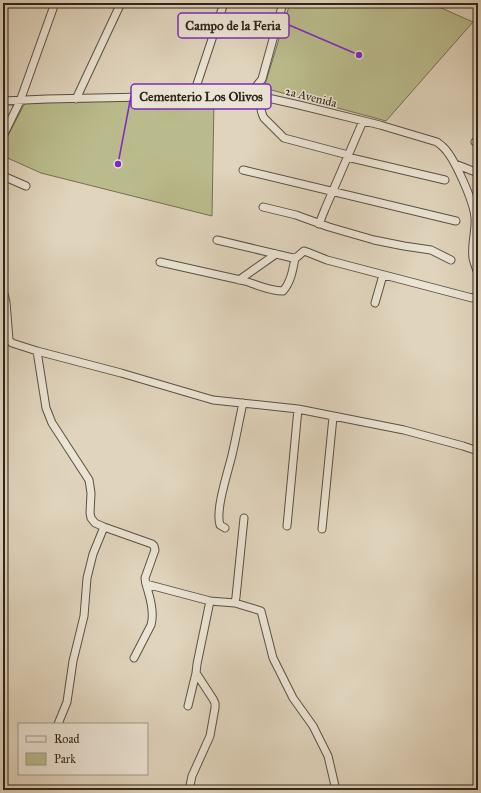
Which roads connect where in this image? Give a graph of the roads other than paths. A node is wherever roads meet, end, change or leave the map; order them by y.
1 (55, 3) edge
2 (121, 3) edge
3 (224, 3) edge
4 (283, 3) edge
5 (250, 94) junction
6 (193, 96) junction
7 (261, 96) junction
8 (76, 99) junction
9 (20, 100) junction
10 (3, 101) edge
11 (363, 121) junction
12 (3, 136) edge
13 (348, 156) junction
14 (455, 164) junction
15 (243, 170) dead end
16 (478, 173) edge
17 (3, 176) edge
18 (445, 180) dead end
19 (26, 186) dead end
20 (332, 191) junction
21 (263, 207) dead end
22 (456, 221) dead end
23 (320, 224) junction
24 (217, 240) dead end
25 (276, 254) junction
26 (295, 258) junction
27 (451, 260) dead end
28 (160, 262) dead end
29 (478, 273) edge
30 (383, 275) junction
31 (239, 280) junction
32 (3, 290) edge
33 (478, 296) edge
34 (375, 303) dead end
35 (37, 351) junction
36 (243, 404) junction
37 (298, 409) junction
38 (333, 417) junction
39 (478, 451) edge
40 (244, 518) dead end
41 (287, 526) dead end
42 (104, 527) junction
43 (225, 528) dead end
44 (322, 529) dead end
45 (146, 584) junction
46 (210, 601) junction
47 (234, 603) junction
48 (134, 658) dead end
49 (196, 673) junction
50 (188, 706) dead end
51 (58, 723) edge
52 (188, 790) edge
53 (336, 790) edge

1 - 9 street
2 - 8 street
3 - 6 street
4 - 5 street
5 - 6 street, 2a Avenida
5 - 7 street, 2a Avenida
6 - 8 street, 2a Avenida
7 - 11 street, 2a Avenida
7 - 13 street
8 - 9 street, 2a Avenida
9 - 10 street, 2a Avenida
9 - 12 street
11 - 13 street
11 - 14 street, 2a Avenida
13 - 18 street
13 - 20 street
14 - 16 street
14 - 29 street, 2a Avenida
15 - 20 street
17 - 19 street
20 - 22 street
20 - 23 street
21 - 23 street
23 - 27 street
24 - 25 street
25 - 26 street
25 - 31 street
26 - 30 street
26 - 31 street
28 - 31 street
30 - 33 street
30 - 34 street
32 - 35 street
35 - 36 street
35 - 42 street
36 - 37 street
36 - 43 street
37 - 38 street
37 - 41 street
38 - 39 street
38 - 44 street
40 - 47 street
42 - 45 street
42 - 51 street
45 - 46 street
45 - 48 street
46 - 47 street
46 - 49 street
47 - 53 street
49 - 50 street
49 - 52 street

